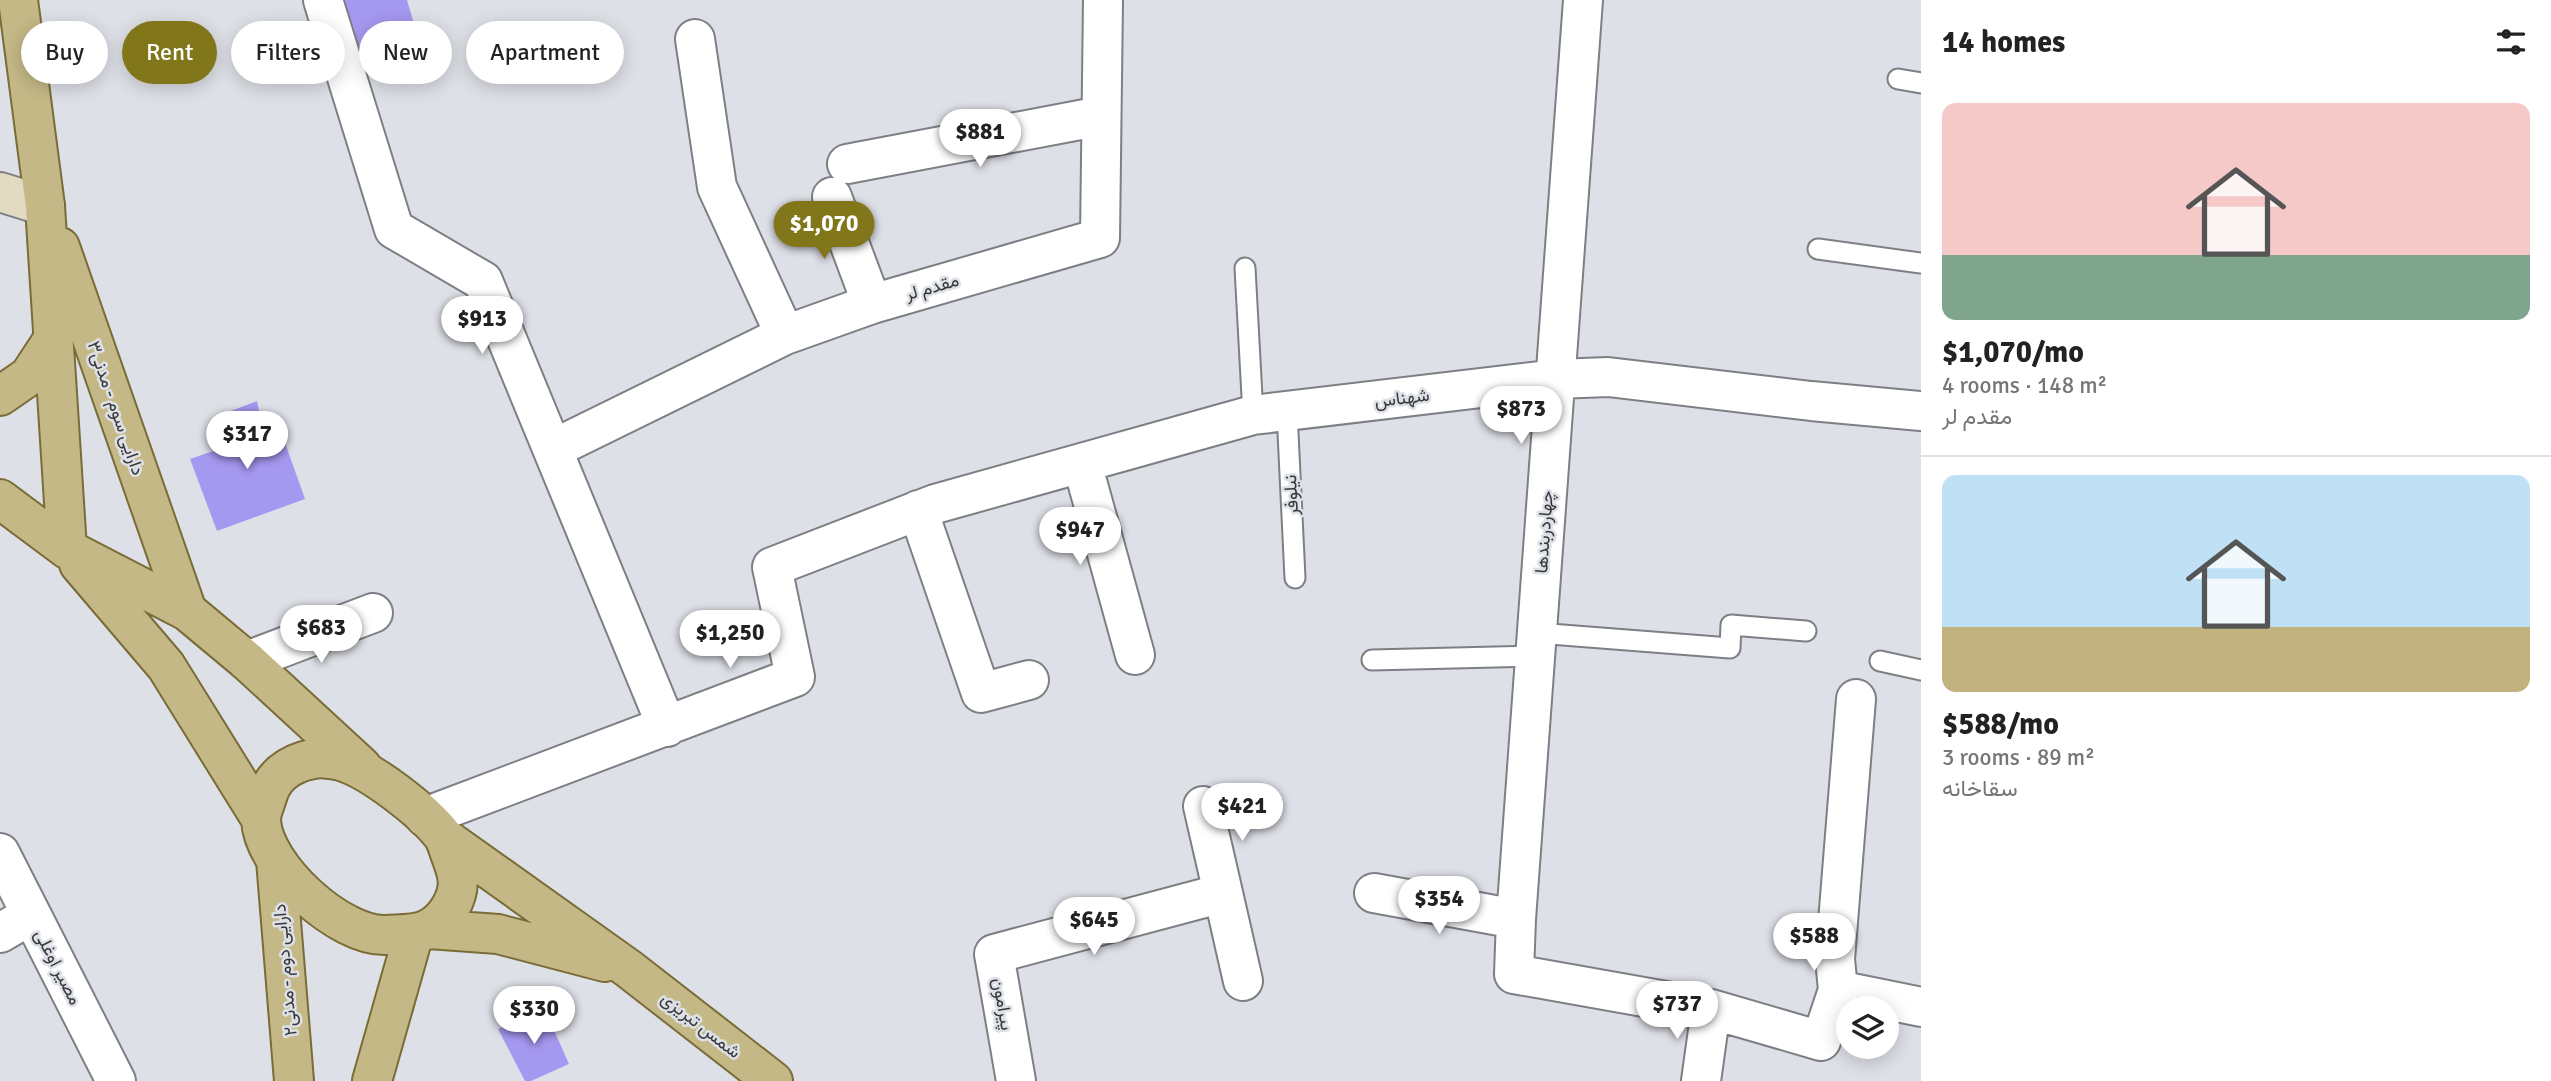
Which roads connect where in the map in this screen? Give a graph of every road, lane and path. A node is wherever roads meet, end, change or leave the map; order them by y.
1 (18, 0) edge
2 (323, 0) edge
3 (1102, 0) edge
4 (1583, 0) edge
5 (695, 39) dead end
6 (1898, 79) dead end
7 (1921, 83) edge
8 (1101, 116) junction
9 (0, 192) edge
10 (45, 206) junction
11 (1818, 250) dead end
12 (1921, 263) edge
13 (1245, 268) dead end
14 (872, 304) junction
15 (785, 335) junction
16 (52, 341) junction
17 (1556, 379) junction
18 (0, 396) edge
19 (1921, 411) edge
20 (1270, 414) junction
21 (553, 449) junction
22 (1082, 463) junction
23 (0, 499) edge
24 (926, 507) junction
25 (67, 549) junction
26 (1295, 578) dead end
27 (187, 611) junction
28 (373, 612) dead end
29 (1806, 631) dead end
30 (1536, 644) junction
31 (1135, 655) dead end
32 (1372, 660) dead end
33 (247, 661) junction
34 (1880, 661) dead end
35 (1921, 670) edge
36 (1029, 680) dead end
37 (1856, 699) dead end
38 (667, 727) junction
39 (373, 777) junction
40 (1203, 806) dead end
41 (261, 819) junction
42 (435, 828) junction
43 (0, 853) edge
44 (276, 860) junction
45 (1223, 893) junction
46 (1374, 893) dead end
47 (1517, 908) junction
48 (16, 924) edge
49 (421, 931) junction
50 (629, 969) junction
51 (1242, 981) dead end
52 (1838, 990) junction
53 (1921, 1007) edge
54 (1711, 1009) junction
55 (116, 1081) edge
56 (293, 1081) edge
57 (372, 1081) edge
58 (773, 1081) edge
59 (1016, 1081) edge
60 (1701, 1081) edge

1 - 10 main road, دارایی سوم - مدنی۳
2 - 21 street
3 - 8 street, مقدم لر
4 - 17 street, چهاردربندها
5 - 15 street
6 - 7 lane
8 - 14 street, مقدم لر
8 - 14 street
9 - 10 street
10 - 16 main road, دارایی سوم - مدنی۳
10 - 27 main road, دارایی سوم - مدنی۳
11 - 12 lane
13 - 20 lane, نیلوفر
14 - 15 street, مقدم لر
15 - 21 street, مقدم لر
16 - 18 main road
16 - 25 main road, دارایی سوم - مدنی۳
17 - 19 street, شهناس
17 - 20 street, شهناس
17 - 30 street, چهاردربندها
20 - 22 street, شهناس
20 - 26 lane, نیلوفر
21 - 38 street
22 - 24 street, شهناس
22 - 31 street
23 - 25 main road
24 - 36 street
24 - 38 street, شهناس
25 - 27 main road
25 - 41 main road
27 - 33 main road
28 - 33 street
29 - 30 lane
30 - 32 lane
30 - 47 street, چهاردربندها
33 - 39 main road
34 - 35 lane
37 - 52 street
38 - 42 street
39 - 41 main road
39 - 42 main road
40 - 45 street
41 - 44 main road
42 - 49 main road
42 - 50 main road, شمس تبریزی
43 - 48 street, مصیر اوغلی
44 - 49 main road
44 - 56 main road, دارایی دوم - مدنی۲
45 - 51 street
45 - 59 street, پیرامون
46 - 47 street
47 - 54 street, چهاردربندها
48 - 55 street, مصیر اوغلی
49 - 50 main road
49 - 57 main road
50 - 58 main road, شمس تبریزی
52 - 53 street
52 - 54 street
54 - 60 street

